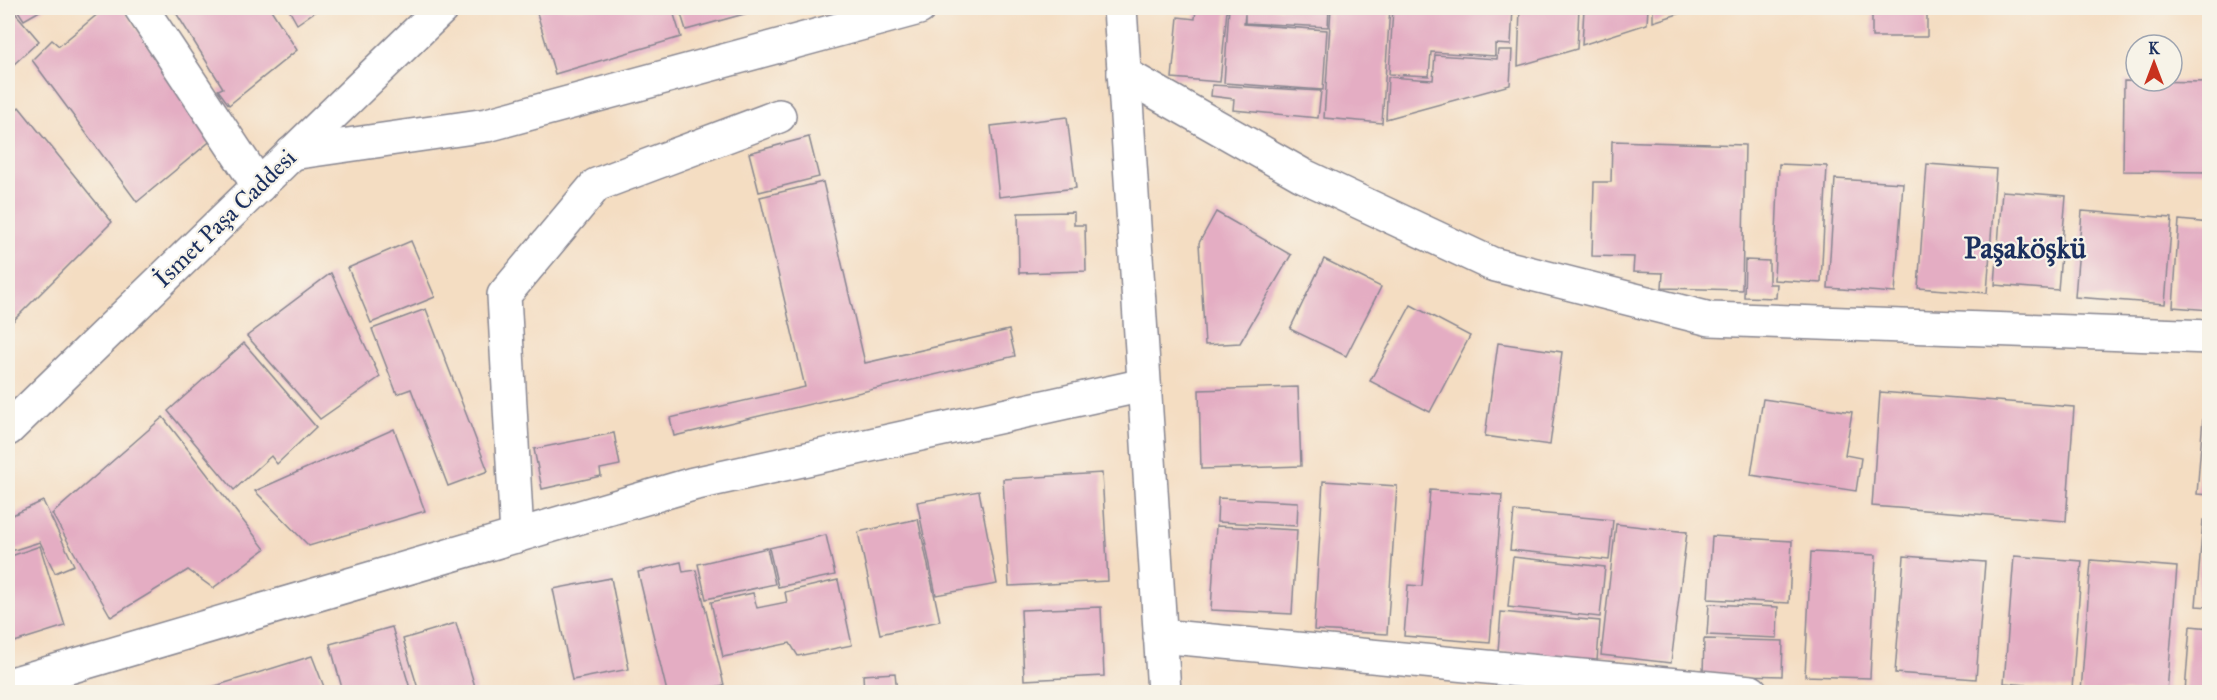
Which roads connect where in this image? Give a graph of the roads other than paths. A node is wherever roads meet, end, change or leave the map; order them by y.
1 (141, 8) edge
2 (442, 8) edge
3 (919, 8) edge
4 (1120, 8) edge
5 (1125, 74) junction
6 (779, 116) dead end
7 (292, 153) junction
8 (259, 186) junction
9 (2210, 337) edge
10 (1144, 385) junction
11 (8, 429) edge
12 (517, 536) junction
13 (1160, 636) junction
14 (8, 685) edge
15 (1164, 693) edge
16 (1751, 693) edge

1 - 8 street
2 - 7 street, İsmet Paşa Caddesi
3 - 7 street
4 - 5 street
5 - 9 street
5 - 10 street
6 - 12 street
7 - 8 street, İsmet Paşa Caddesi
8 - 11 street, İsmet Paşa Caddesi
10 - 12 street
10 - 13 street
12 - 14 street
13 - 15 street
13 - 16 street

